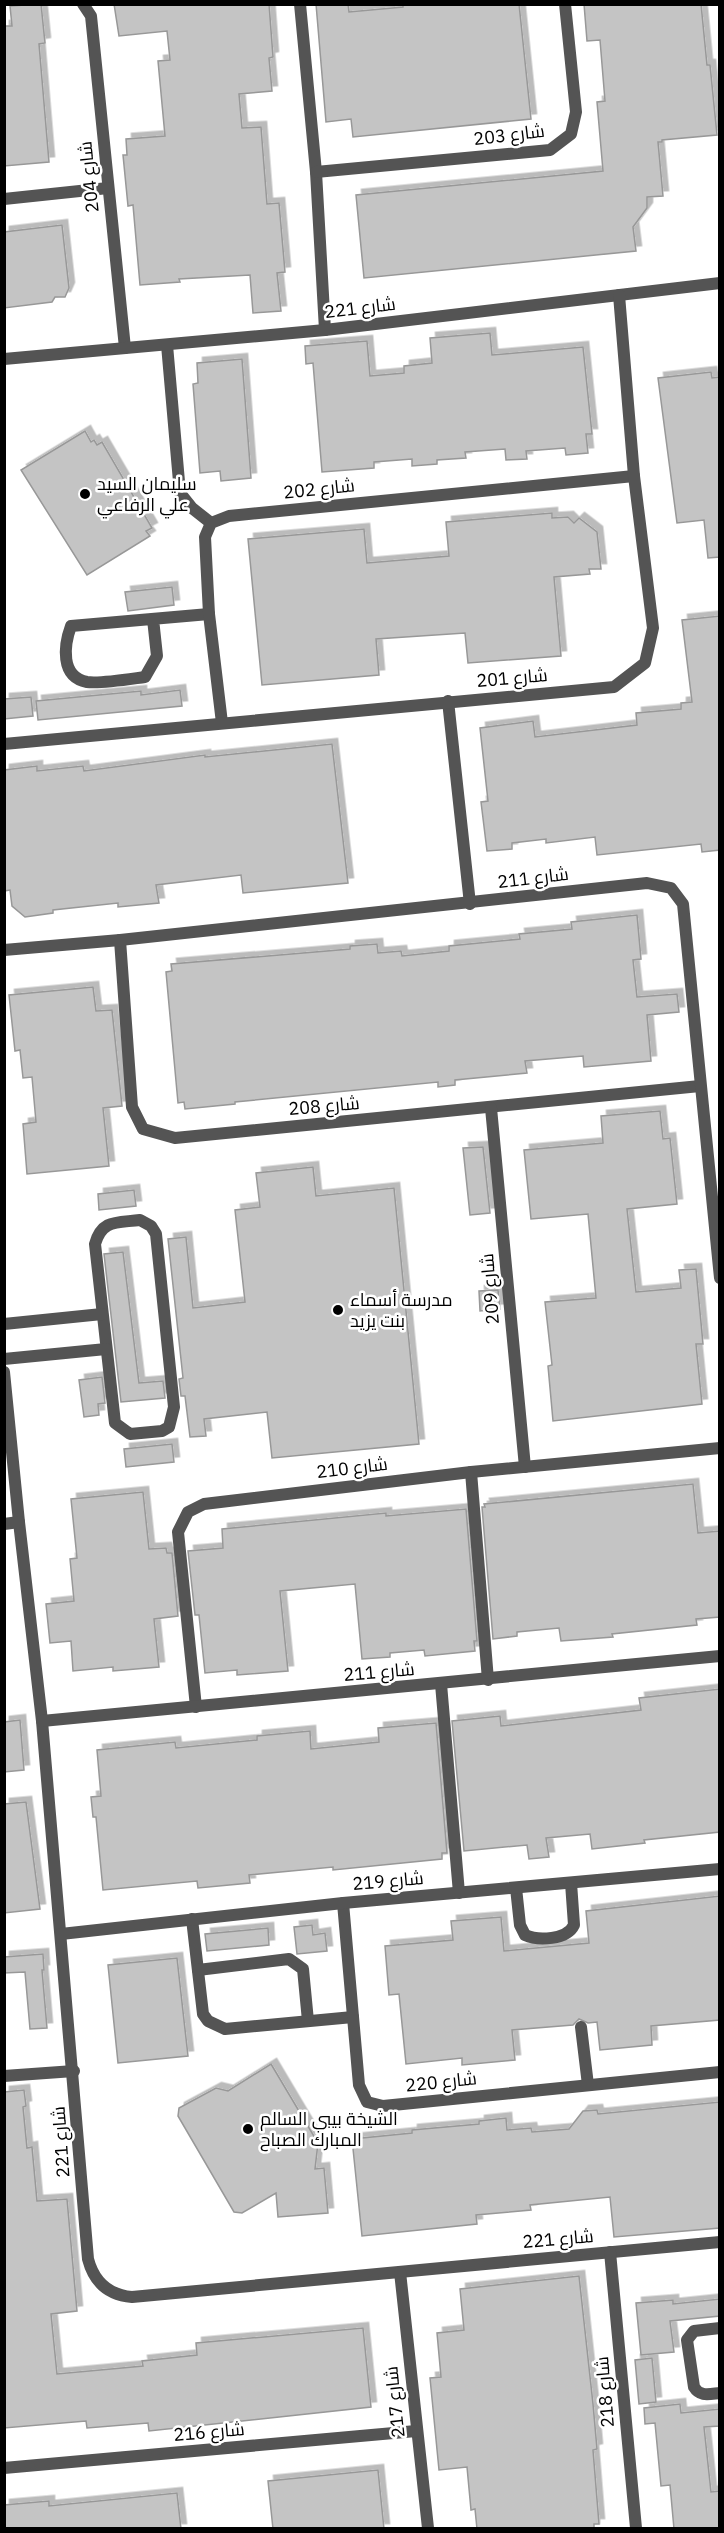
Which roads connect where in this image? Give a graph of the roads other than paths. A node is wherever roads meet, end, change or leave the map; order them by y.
1 (83, 4) edge
2 (300, 4) edge
3 (565, 4) edge
4 (316, 172) junction
5 (108, 188) junction
6 (4, 199) edge
7 (720, 283) edge
8 (619, 295) junction
9 (326, 330) junction
10 (167, 345) junction
11 (125, 348) junction
12 (4, 359) edge
13 (634, 476) junction
14 (211, 523) junction
15 (209, 614) junction
16 (153, 619) junction
17 (448, 701) junction
18 (222, 723) junction
19 (4, 744) edge
20 (470, 904) junction
21 (120, 940) junction
22 (4, 950) edge
23 (700, 1086) junction
24 (491, 1108) junction
25 (720, 1278) edge
26 (102, 1314) junction
27 (4, 1324) edge
28 (106, 1350) junction
29 (4, 1359) edge
30 (4, 1372) edge
31 (720, 1448) edge
32 (525, 1467) junction
33 (471, 1472) junction
34 (19, 1522) junction
35 (4, 1524) edge
36 (720, 1656) edge
37 (488, 1680) junction
38 (441, 1684) junction
39 (196, 1707) junction
40 (42, 1721) junction
41 (720, 1869) edge
42 (571, 1883) junction
43 (516, 1888) junction
44 (459, 1893) junction
45 (343, 1903) junction
46 (192, 1919) junction
47 (61, 1934) junction
48 (198, 1970) junction
49 (353, 2017) junction
50 (309, 2021) junction
51 (580, 2027) dead end
52 (74, 2071) junction
53 (720, 2072) edge
54 (4, 2076) edge
55 (588, 2085) junction
56 (720, 2242) edge
57 (610, 2252) junction
58 (400, 2272) junction
59 (720, 2328) edge
60 (720, 2393) edge
61 (416, 2431) junction
62 (4, 2468) edge
63 (428, 2529) edge
64 (636, 2529) edge

1 - 5 street, شارع 204
2 - 4 street
3 - 4 street, شارع 203
4 - 9 street
5 - 6 street
5 - 11 street, شارع 204
7 - 8 street, شارع 221
8 - 9 street, شارع 221
8 - 13 street, شارع 201
9 - 10 street, شارع 221
10 - 11 street, شارع 221
10 - 14 street
11 - 12 street, شارع 221
13 - 14 street, شارع 202
13 - 17 street, شارع 201
14 - 15 street
15 - 16 street
15 - 18 street
16 - 16 street
17 - 18 street, شارع 201
17 - 20 street
18 - 19 street, شارع 201
20 - 21 street, شارع 211
20 - 23 street, شارع 211
21 - 22 street, شارع 211
21 - 24 street, شارع 208
23 - 24 street, شارع 208
23 - 25 street, شارع 211
24 - 32 street, شارع 209
26 - 27 street
26 - 28 street
26 - 28 street
28 - 29 street
30 - 34 street, شارع 221
31 - 32 street, شارع 210
32 - 33 street, شارع 210
33 - 37 street
33 - 39 street, شارع 210
34 - 35 street
34 - 40 street, شارع 221
36 - 37 street, شارع 211
37 - 38 street, شارع 211
38 - 39 street, شارع 211
38 - 44 street
39 - 40 street, شارع 211
40 - 47 street, شارع 221
41 - 42 street, شارع 219
42 - 43 street, شارع 219
42 - 43 street
43 - 44 street, شارع 219
44 - 45 street, شارع 219
45 - 46 street, شارع 219
45 - 49 street, شارع 220
46 - 47 street, شارع 219
46 - 48 street
47 - 52 street, شارع 221
48 - 50 street
48 - 50 street
49 - 50 street
49 - 55 street, شارع 220
51 - 55 street
52 - 54 street
52 - 58 street, شارع 221
53 - 55 street, شارع 220
56 - 57 street, شارع 221
57 - 58 street, شارع 221
57 - 64 street, شارع 218
58 - 61 street, شارع 217
59 - 60 street
61 - 62 street, شارع 216
61 - 63 street, شارع 217

